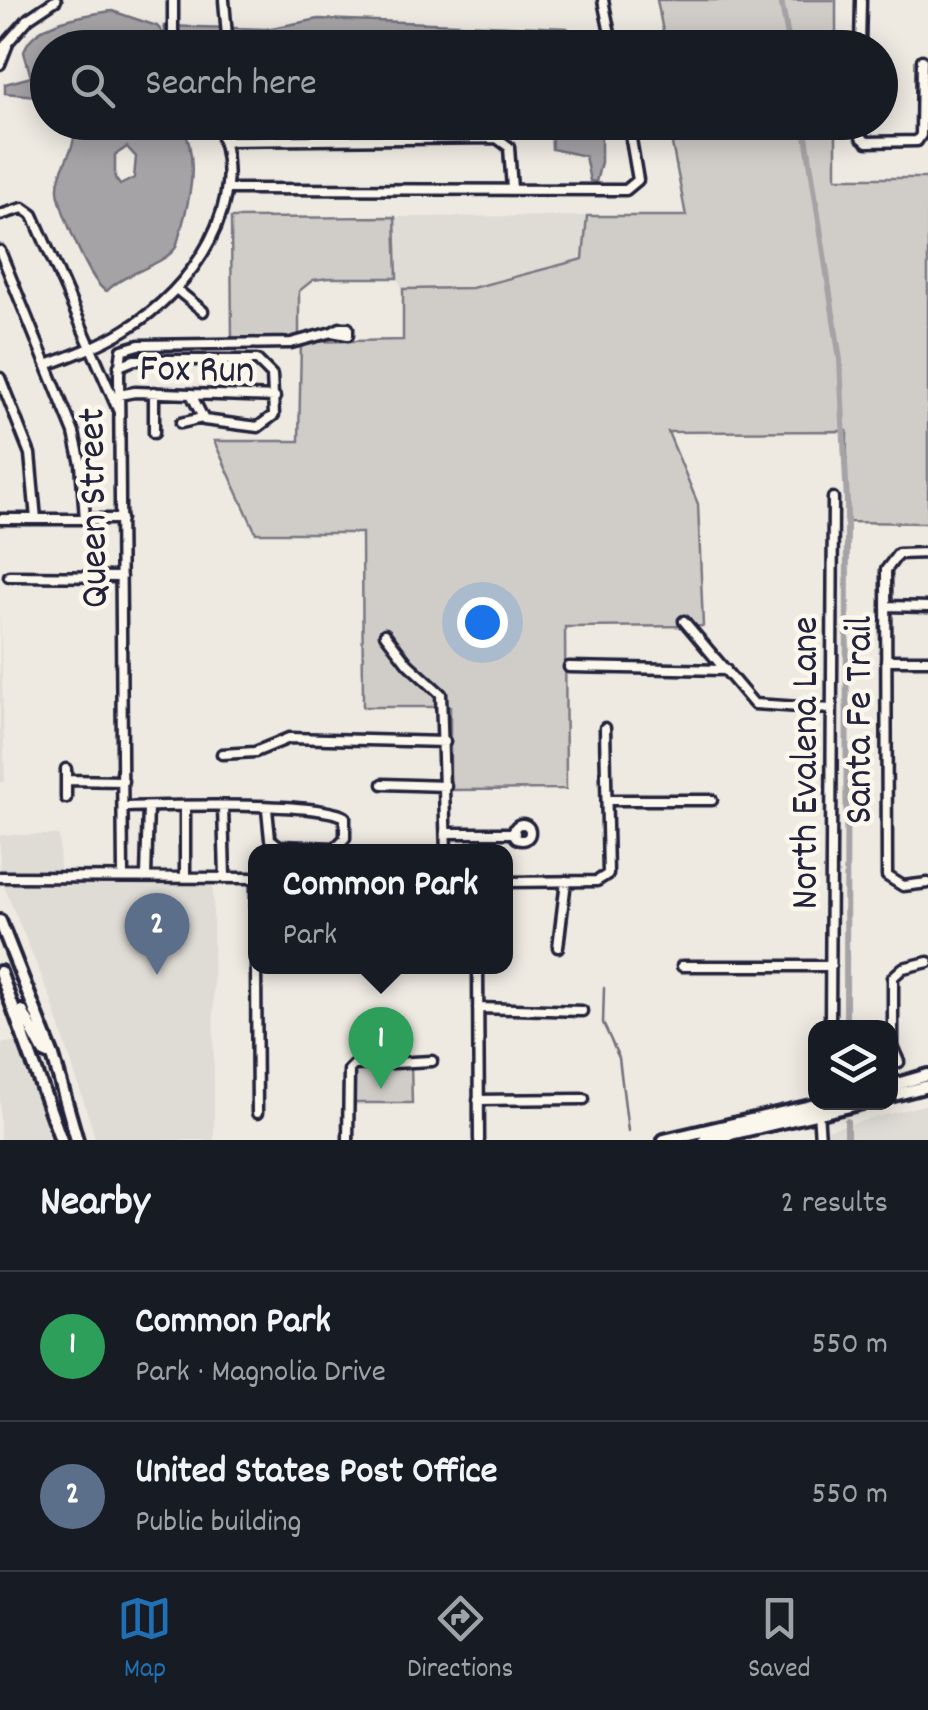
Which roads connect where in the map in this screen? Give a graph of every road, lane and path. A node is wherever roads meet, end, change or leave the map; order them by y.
1 (56, 0) edge
2 (173, 0) edge
3 (224, 0) edge
4 (603, 0) edge
5 (861, 0) edge
6 (173, 30) edge
7 (226, 30) edge
8 (609, 30) edge
9 (860, 30) edge
10 (8, 41) junction
11 (0, 51) edge
12 (922, 60) dead end
13 (0, 64) edge
14 (239, 140) edge
15 (500, 140) edge
16 (632, 140) edge
17 (865, 140) edge
18 (223, 141) joint
19 (227, 189) junction
20 (512, 189) junction
21 (0, 215) edge
22 (0, 252) edge
23 (176, 288) junction
24 (203, 311) dead end
25 (332, 332) dead end
26 (89, 348) junction
27 (47, 365) junction
28 (119, 366) junction
29 (0, 378) edge
30 (154, 392) junction
31 (191, 394) junction
32 (119, 395) junction
33 (275, 397) junction
34 (119, 412) junction
35 (202, 418) junction
36 (180, 423) dead end
37 (154, 433) dead end
38 (833, 498) dead end
39 (0, 519) edge
40 (36, 519) junction
41 (85, 519) junction
42 (121, 519) junction
43 (928, 553) edge
44 (8, 576) dead end
45 (122, 577) junction
46 (886, 606) junction
47 (928, 606) edge
48 (684, 621) dead end
49 (385, 634) dead end
50 (886, 660) junction
51 (928, 660) edge
52 (569, 667) dead end
53 (726, 670) junction
54 (831, 709) junction
55 (606, 728) dead end
56 (446, 742) junction
57 (222, 754) dead end
58 (66, 768) dead end
59 (66, 780) junction
60 (123, 780) junction
61 (382, 784) dead end
62 (446, 786) junction
63 (66, 798) dead end
64 (607, 800) junction
65 (712, 800) dead end
66 (124, 807) junction
67 (148, 807) junction
68 (185, 807) junction
69 (224, 807) junction
70 (267, 809) junction
71 (446, 833) junction
72 (515, 833) dead end
73 (275, 844) edge
74 (341, 844) edge
75 (446, 844) edge
76 (0, 877) edge
77 (124, 877) junction
78 (146, 877) junction
79 (185, 877) junction
80 (225, 877) junction
81 (248, 878) edge
82 (566, 881) junction
83 (513, 882) edge
84 (928, 883) edge
85 (0, 921) edge
86 (558, 947) dead end
87 (928, 962) edge
88 (682, 966) dead end
89 (831, 966) junction
90 (256, 974) edge
91 (478, 974) edge
92 (1, 978) edge
93 (11, 993) junction
94 (478, 1008) junction
95 (582, 1011) dead end
96 (830, 1020) edge
97 (53, 1056) junction
98 (432, 1062) dead end
99 (899, 1062) dead end
100 (928, 1075) edge
101 (898, 1084) edge
102 (928, 1086) edge
103 (898, 1094) edge
104 (584, 1099) dead end
105 (478, 1100) junction
106 (808, 1109) edge
107 (808, 1110) edge
108 (820, 1110) edge
109 (257, 1113) dead end
110 (58, 1140) edge
111 (77, 1140) edge
112 (348, 1140) edge
113 (479, 1140) edge
114 (664, 1140) edge
115 (706, 1140) edge
116 (820, 1140) edge

1 - 10 street
2 - 6 street
3 - 7 street
4 - 8 street
5 - 9 street
10 - 11 street
10 - 13 street
12 - 17 street
14 - 18 street
15 - 20 street
16 - 20 street
18 - 19 street
19 - 20 street
19 - 23 street
21 - 26 street
22 - 27 street
23 - 24 street
23 - 26 street
25 - 28 street, Queen Street
26 - 27 street
26 - 34 street
27 - 41 street
28 - 32 street, Queen Street
28 - 33 street
29 - 40 street
30 - 31 street, Fox Run
30 - 32 street, Fox Run
30 - 37 street
31 - 33 street, Fox Run
31 - 35 street
32 - 34 street, Queen Street
33 - 35 street
34 - 42 street, Queen Street
35 - 36 street
38 - 54 street, North Evalena Lane
39 - 40 street
40 - 41 street
41 - 42 street
42 - 45 street, Queen Street
43 - 46 street, Santa Fe Trail
44 - 45 street
45 - 60 street, Queen Street
46 - 47 street
46 - 50 street, Santa Fe Trail
48 - 53 street
49 - 56 street
50 - 51 street
50 - 84 street, Santa Fe Trail
52 - 53 street
53 - 54 street
54 - 89 street, North Evalena Lane
55 - 64 street
56 - 57 street
56 - 62 street
58 - 59 street
59 - 60 street
59 - 63 street
60 - 66 street, Queen Street
61 - 62 street
62 - 71 street
64 - 65 street
64 - 82 street
66 - 67 street
66 - 77 street, Queen Street
67 - 68 street
67 - 78 street
68 - 69 street
68 - 79 street
69 - 70 street
69 - 80 street
70 - 73 street
70 - 74 street
71 - 72 street
71 - 75 street
76 - 77 street
77 - 78 street
78 - 79 street
79 - 80 street
80 - 81 street
82 - 83 street
82 - 86 street
85 - 97 main road
87 - 99 street
88 - 89 street
89 - 96 street, North Evalena Lane
90 - 109 street
91 - 94 street
92 - 93 main road
93 - 97 main road
93 - 110 main road
94 - 95 street
94 - 105 street
97 - 111 main road
98 - 112 street
100 - 101 main road
102 - 103 main road
104 - 105 street
105 - 113 street
106 - 114 main road
107 - 115 main road
108 - 116 street

